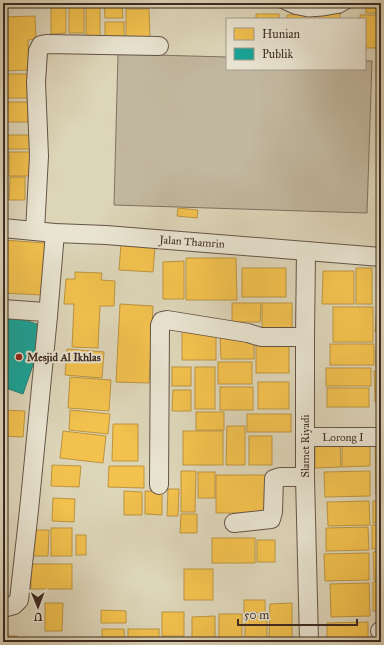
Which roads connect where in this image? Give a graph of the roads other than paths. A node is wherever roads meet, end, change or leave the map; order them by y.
1 (281, 3) edge
2 (349, 3) edge
3 (159, 46) dead end
4 (3, 228) edge
5 (35, 231) junction
6 (55, 233) junction
7 (306, 251) junction
8 (381, 257) edge
9 (3, 309) edge
10 (48, 316) junction
11 (305, 338) junction
12 (305, 437) junction
13 (381, 437) edge
14 (305, 477) junction
15 (159, 485) dead end
16 (234, 523) dead end
17 (3, 608) edge
18 (309, 642) edge

1 - 2 lane
3 - 5 street
4 - 5 street, Jalan Thamrin
5 - 6 street, Jalan Thamrin
6 - 7 street, Jalan Thamrin
6 - 10 street
7 - 8 street, Jalan Thamrin
7 - 11 street, Slamet Riyadi
9 - 10 street
10 - 17 street
11 - 12 street, Slamet Riyadi
11 - 15 street
12 - 13 street, Lorong I
12 - 14 street, Slamet Riyadi
14 - 16 street
14 - 18 street, Slamet Riyadi

